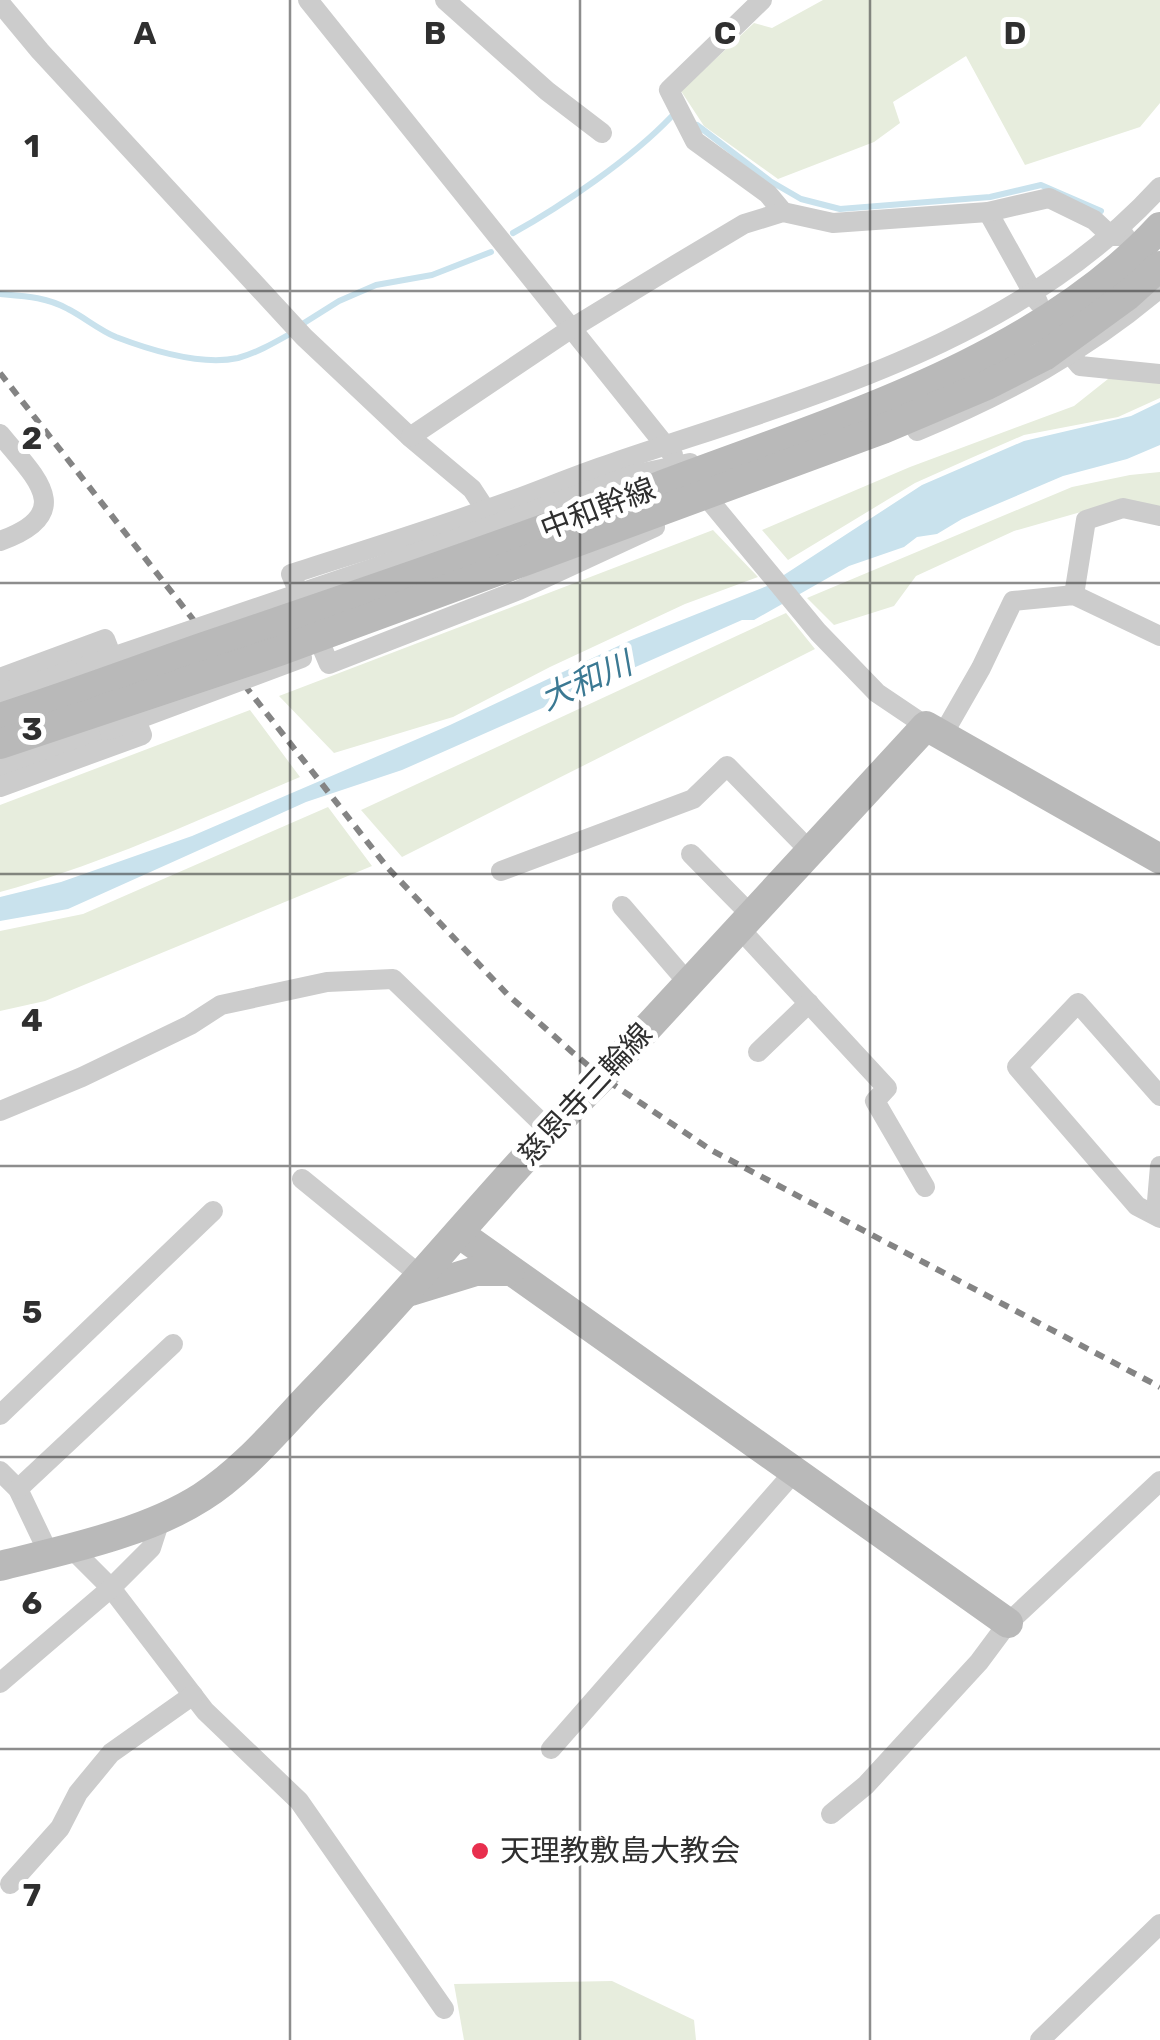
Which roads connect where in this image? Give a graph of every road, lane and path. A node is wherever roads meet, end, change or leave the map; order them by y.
1 (445, 0) edge
2 (762, 0) edge
3 (0, 2) edge
4 (319, 4) edge
5 (602, 133) dead end
6 (1160, 187) edge
7 (783, 212) junction
8 (988, 212) junction
9 (1160, 228) edge
10 (1112, 236) junction
11 (1160, 266) edge
12 (1160, 276) edge
13 (1160, 288) edge
14 (1033, 294) junction
15 (572, 328) junction
16 (1071, 356) junction
17 (1160, 374) edge
18 (0, 434) edge
19 (410, 437) junction
20 (666, 447) junction
21 (750, 452) junction
22 (712, 503) junction
23 (487, 510) junction
24 (650, 515) junction
25 (1160, 516) edge
26 (0, 542) edge
27 (519, 590) junction
28 (1074, 596) junction
29 (1160, 636) edge
30 (0, 678) edge
31 (0, 694) edge
32 (0, 718) edge
33 (934, 731) junction
34 (0, 744) edge
35 (0, 768) edge
36 (0, 787) edge
37 (810, 851) junction
38 (692, 854) dead end
39 (1160, 859) edge
40 (501, 872) dead end
41 (622, 906) dead end
42 (744, 921) junction
43 (689, 984) junction
44 (809, 1003) junction
45 (758, 1052) dead end
46 (1160, 1096) edge
47 (0, 1111) edge
48 (549, 1130) junction
49 (1160, 1166) edge
50 (302, 1179) dead end
51 (925, 1187) dead end
52 (213, 1211) dead end
53 (1158, 1215) edge
54 (460, 1234) junction
55 (510, 1271) junction
56 (415, 1284) junction
57 (173, 1344) dead end
58 (0, 1415) edge
59 (795, 1470) junction
60 (0, 1471) edge
61 (1160, 1482) edge
62 (18, 1489) junction
63 (161, 1517) junction
64 (60, 1550) junction
65 (0, 1566) edge
66 (111, 1588) junction
67 (1008, 1623) junction
68 (0, 1683) edge
69 (192, 1696) junction
70 (551, 1749) dead end
71 (831, 1814) dead end
72 (10, 1884) dead end
73 (1160, 1924) edge
74 (444, 2008) dead end
75 (1040, 2040) edge

1 - 5 street
2 - 7 street
3 - 19 street
4 - 15 street
6 - 10 street
7 - 8 street
7 - 15 street
8 - 10 street
8 - 14 street
9 - 21 main road, 中和幹線, bridge
10 - 12 street
10 - 14 street
11 - 24 main road, 中和幹線, bridge
13 - 16 street
14 - 16 street
14 - 20 street
15 - 19 street
15 - 20 street
16 - 17 street
16 - 22 street
18 - 26 street
19 - 23 street
20 - 22 street
20 - 23 street
21 - 31 street, bridge
21 - 32 main road, 中和幹線, bridge
22 - 27 street
22 - 33 street
23 - 27 street
23 - 27 street
24 - 34 main road, 中和幹線, bridge
24 - 35 street, bridge
25 - 28 street
28 - 29 street
28 - 33 street
30 - 36 street
33 - 37 main road, 慈恩寺三輪線
33 - 39 main road
37 - 40 street
37 - 42 main road, 慈恩寺三輪線
38 - 42 street
41 - 43 street
42 - 43 main road, 慈恩寺三輪線
42 - 44 street
43 - 48 main road, 慈恩寺三輪線
44 - 45 street
44 - 51 street
46 - 53 street
47 - 48 street
48 - 54 main road, 慈恩寺三輪線
49 - 53 street
50 - 56 street
52 - 58 street
54 - 55 main road
54 - 56 main road, 慈恩寺三輪線
55 - 56 main road
55 - 59 main road
56 - 63 main road, 慈恩寺三輪線
57 - 62 street
59 - 67 main road
59 - 70 street
60 - 62 street
61 - 67 street
62 - 64 street
63 - 64 main road, 慈恩寺三輪線
63 - 66 street
64 - 65 main road, 慈恩寺三輪線
64 - 66 street
66 - 68 street
66 - 69 street
67 - 71 street
69 - 72 street
69 - 74 street
73 - 75 street

